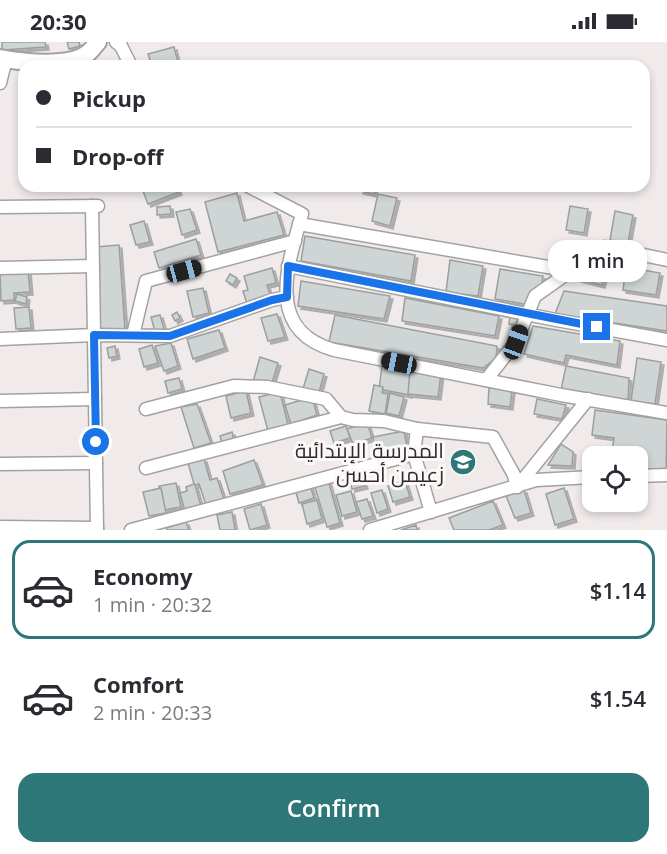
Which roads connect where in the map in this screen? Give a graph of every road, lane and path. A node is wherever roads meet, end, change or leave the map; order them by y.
1 (98, 42) edge
2 (116, 42) edge
3 (3, 58) edge
4 (32, 60) edge
5 (68, 60) edge
6 (128, 60) edge
7 (0, 83) edge
8 (260, 192) edge
9 (0, 207) edge
10 (299, 224) junction
11 (295, 241) junction
12 (667, 260) edge
13 (93, 266) junction
14 (288, 266) junction
15 (0, 268) edge
16 (571, 271) junction
17 (287, 297) junction
18 (526, 314) junction
19 (94, 335) junction
20 (133, 335) junction
21 (0, 339) edge
22 (667, 340) edge
23 (486, 380) junction
24 (95, 399) junction
25 (588, 399) junction
26 (0, 401) edge
27 (146, 409) dead end
28 (667, 413) edge
29 (341, 417) junction
30 (417, 429) junction
31 (414, 454) junction
32 (96, 463) junction
33 (0, 464) edge
34 (146, 468) dead end
35 (667, 475) edge
36 (648, 476) edge
37 (582, 477) edge
38 (517, 487) junction
39 (431, 512) junction
40 (0, 527) edge
41 (97, 529) edge
42 (131, 530) edge
43 (370, 530) edge

1 - 5 main road
2 - 6 street
3 - 4 main road
3 - 7 street
8 - 10 street
9 - 13 street
10 - 11 street
10 - 16 street
11 - 14 street
11 - 20 street
12 - 16 street
13 - 15 street
13 - 19 street
14 - 17 street
14 - 18 street
16 - 18 street
17 - 20 street
17 - 23 street
18 - 22 street
18 - 23 street
19 - 20 street
19 - 21 street
19 - 24 street
23 - 25 street
24 - 26 street
24 - 32 street
25 - 28 street
25 - 38 street
27 - 29 street
29 - 30 street
29 - 34 street
30 - 31 street
30 - 38 street
31 - 39 street
31 - 42 street
32 - 33 street
32 - 41 street
35 - 36 street
37 - 38 street
38 - 39 street
39 - 43 street
40 - 41 street

